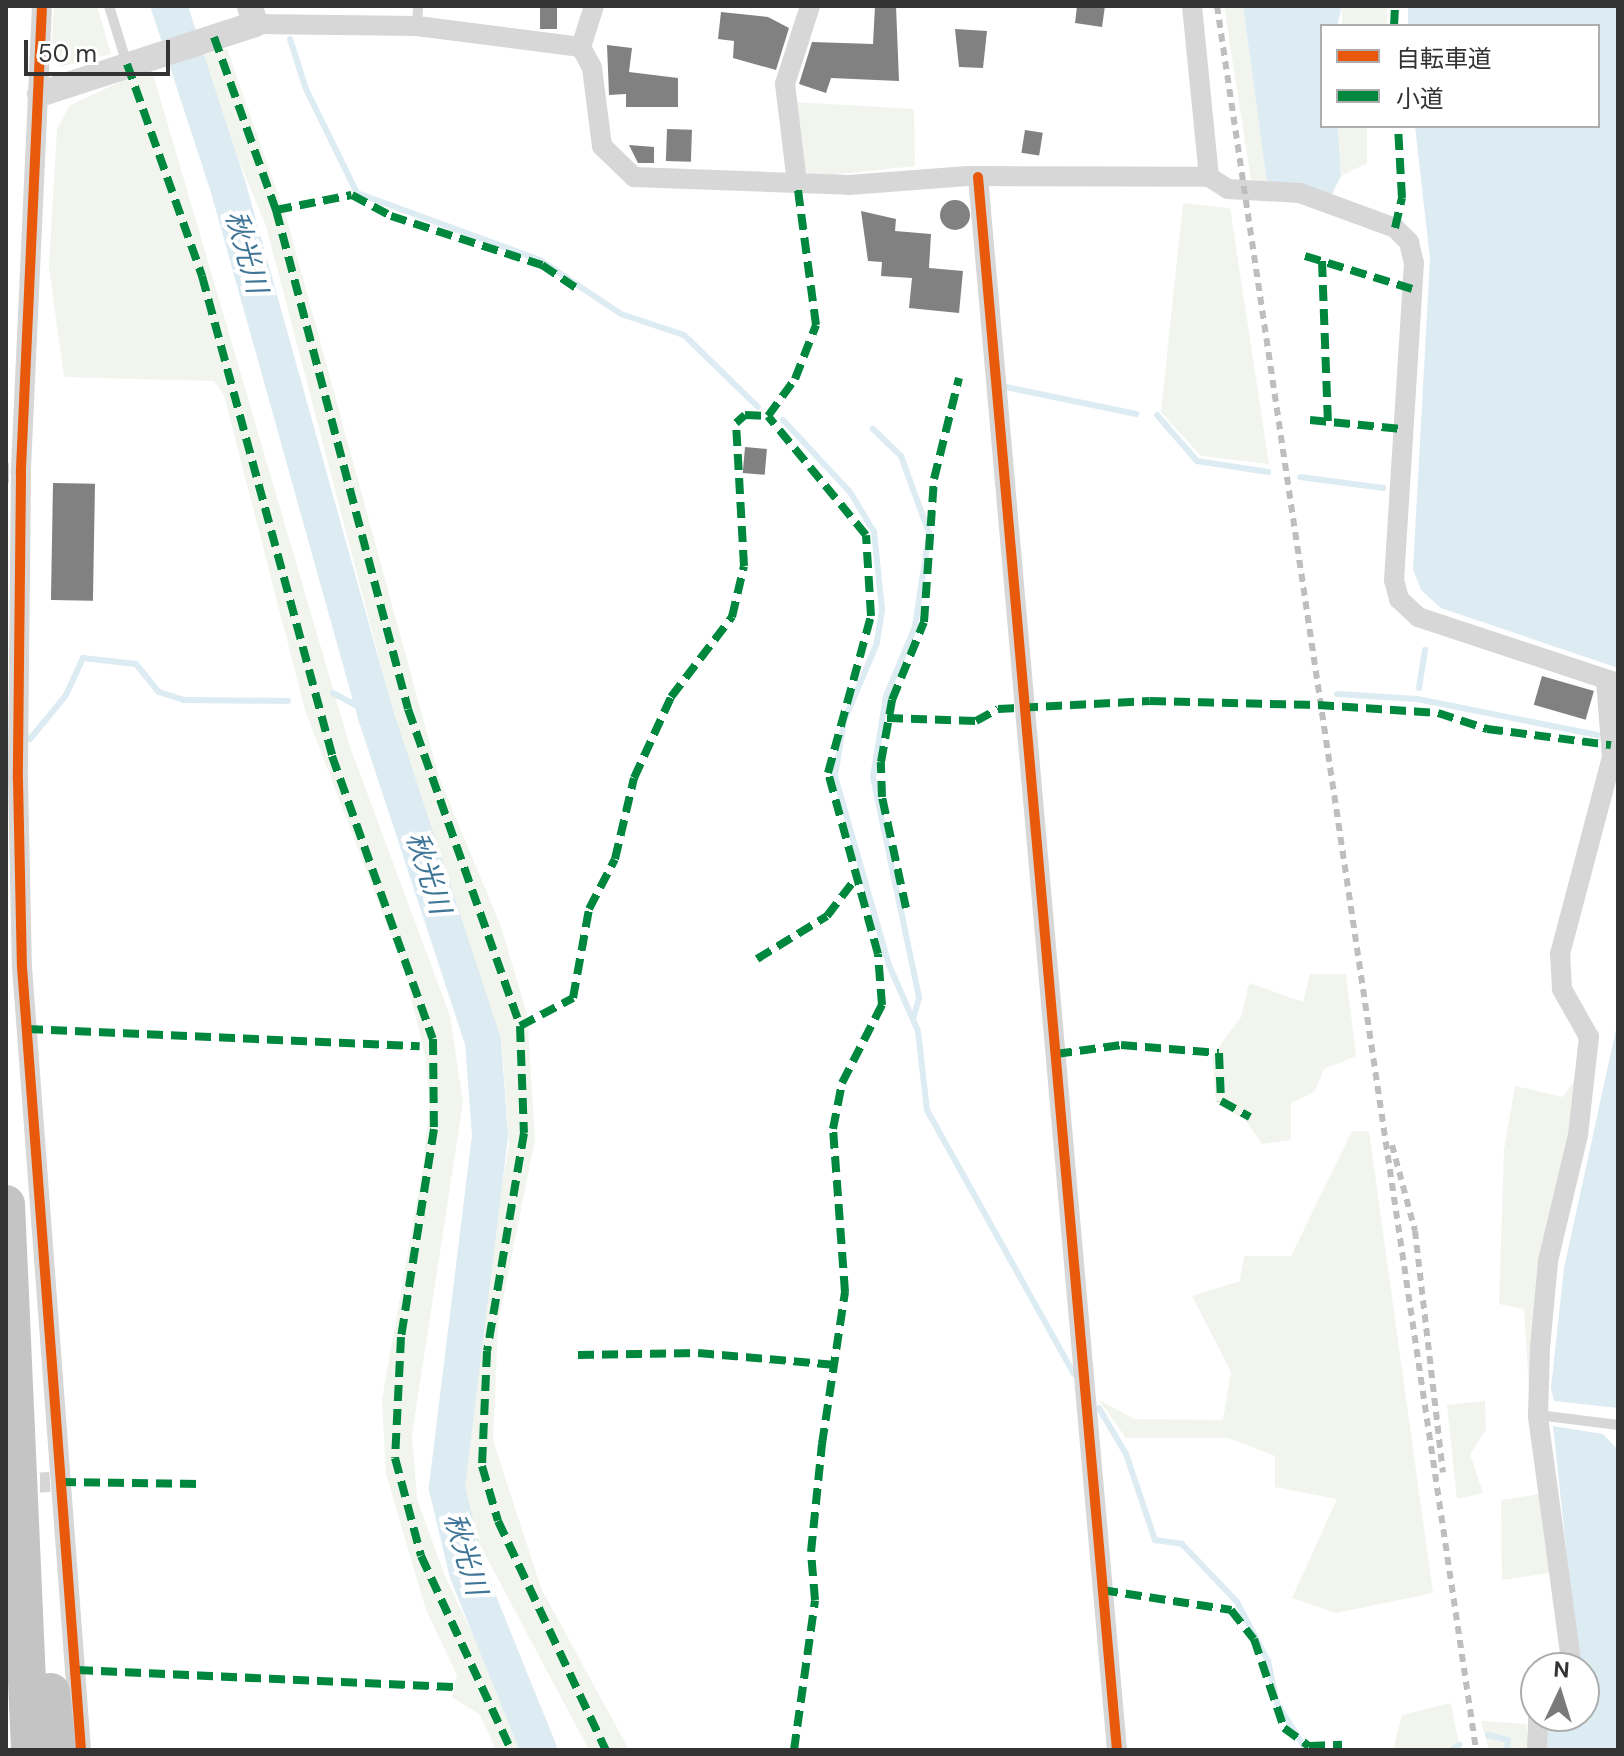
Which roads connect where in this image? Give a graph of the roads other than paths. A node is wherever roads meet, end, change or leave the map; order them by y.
1 (42, 6) edge
2 (109, 6) edge
3 (594, 6) edge
4 (810, 6) edge
5 (1192, 6) edge
6 (253, 15) edge
7 (417, 16) edge
8 (581, 47) junction
9 (133, 62) junction
10 (40, 94) junction
11 (978, 177) junction
12 (1209, 177) junction
13 (797, 183) junction
14 (1612, 681) edge
15 (6, 1204) edge
16 (13, 1307) junction
17 (1538, 1415) junction
18 (1618, 1425) edge
19 (1570, 1652) edge
20 (30, 1750) edge
21 (57, 1750) edge
22 (81, 1750) edge
23 (1117, 1750) edge

1 - 10 street
2 - 9 lane
3 - 8 street
4 - 13 street
5 - 12 street
6 - 7 street
6 - 9 street
7 - 8 street
8 - 13 street
9 - 10 street
10 - 22 street
11 - 12 street
11 - 13 street
11 - 23 street
12 - 14 street
14 - 17 street
15 - 16 highway
16 - 20 highway
16 - 21 highway
17 - 18 lane
17 - 19 street

